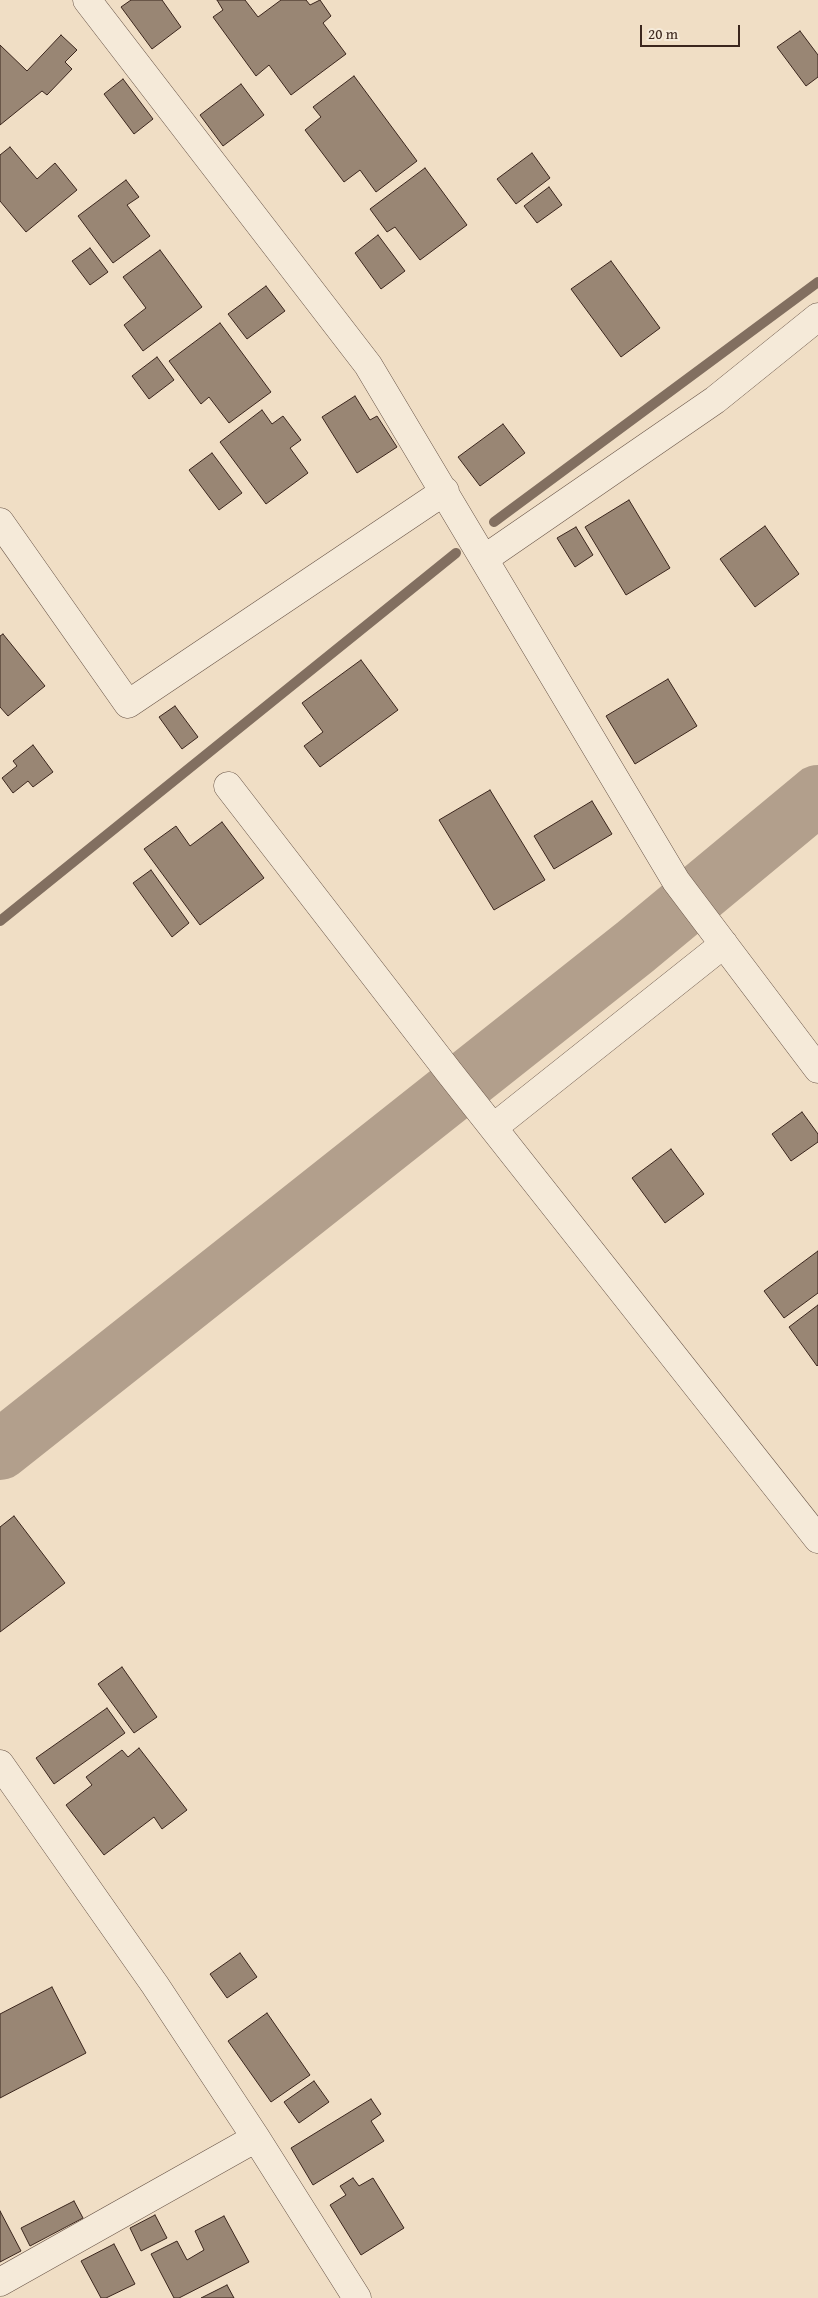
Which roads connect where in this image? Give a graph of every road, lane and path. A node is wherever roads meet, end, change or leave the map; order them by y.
1 (87, 0) edge
2 (818, 317) edge
3 (445, 491) junction
4 (0, 522) edge
5 (484, 559) junction
6 (228, 786) dead end
7 (718, 937) junction
8 (818, 1069) edge
9 (494, 1127) junction
10 (818, 1539) edge
11 (0, 1764) edge
12 (256, 2138) junction
13 (0, 2282) edge
14 (357, 2298) edge

1 - 3 street
2 - 5 street
3 - 4 street
3 - 5 street
5 - 7 street
6 - 9 street
7 - 8 street
7 - 9 street
9 - 10 street
11 - 12 street
12 - 13 street
12 - 14 street

